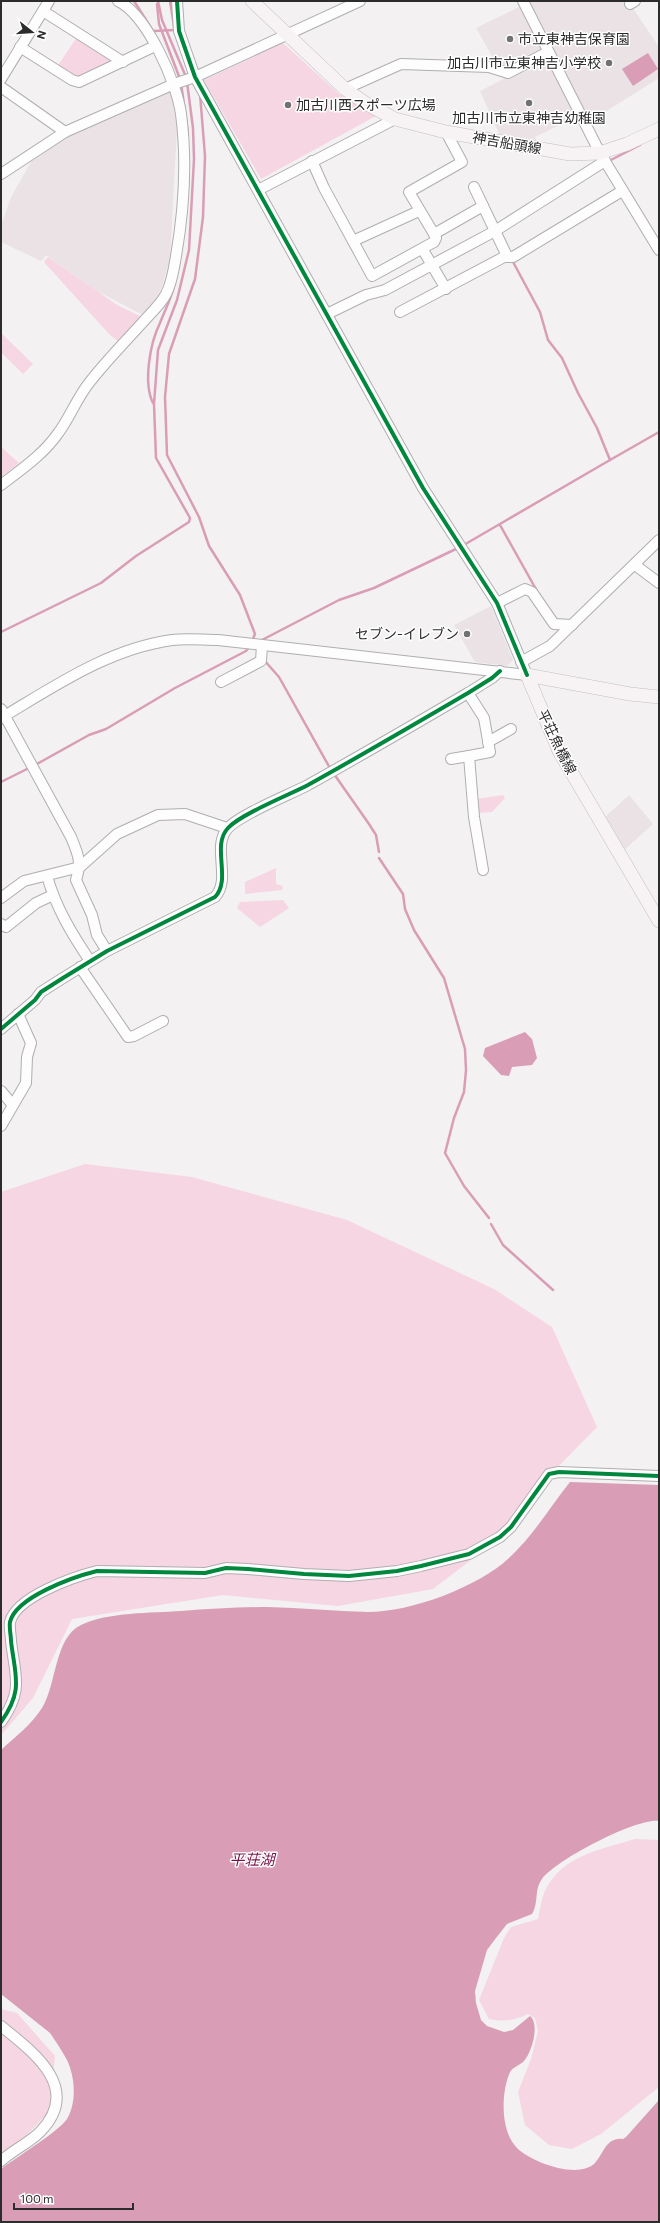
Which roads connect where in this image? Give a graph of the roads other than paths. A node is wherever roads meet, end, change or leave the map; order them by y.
1 (49, 1) edge
2 (118, 1) edge
3 (177, 1) edge
4 (252, 1) edge
5 (360, 1) edge
6 (523, 1) edge
7 (128, 3) edge
8 (43, 11) junction
9 (287, 35) junction
10 (155, 46) junction
11 (20, 47) junction
12 (548, 52) junction
13 (123, 62) junction
14 (196, 77) junction
15 (1, 79) edge
16 (174, 84) junction
17 (1, 87) edge
18 (345, 89) junction
19 (394, 119) junction
20 (659, 129) edge
21 (65, 132) junction
22 (446, 132) junction
23 (602, 157) junction
24 (312, 161) junction
25 (1, 174) edge
26 (474, 187) dead end
27 (258, 190) junction
28 (622, 191) junction
29 (483, 206) junction
30 (419, 210) junction
31 (495, 231) junction
32 (434, 234) junction
33 (353, 241) junction
34 (423, 250) junction
35 (659, 250) edge
36 (510, 256) junction
37 (431, 264) junction
38 (446, 288) junction
39 (400, 312) dead end
40 (327, 314) junction
41 (1, 485) edge
42 (659, 540) edge
43 (634, 565) junction
44 (659, 583) edge
45 (498, 603) junction
46 (572, 626) junction
47 (260, 649) junction
48 (521, 662) junction
49 (500, 671) junction
50 (527, 675) junction
51 (221, 682) dead end
52 (468, 693) junction
53 (659, 696) edge
54 (2, 714) edge
55 (511, 729) dead end
56 (488, 742) junction
57 (469, 756) junction
58 (451, 759) dead end
59 (227, 828) junction
60 (478, 865) dead end
61 (80, 867) junction
62 (47, 876) junction
63 (52, 895) junction
64 (1, 898) edge
65 (659, 921) edge
66 (1, 924) edge
67 (107, 951) junction
68 (90, 961) junction
69 (80, 967) junction
70 (18, 1014) junction
71 (163, 1021) dead end
72 (1, 1029) edge
73 (1, 1091) edge
74 (12, 1104) junction
75 (1, 1126) edge
76 (659, 1476) edge
77 (1, 1722) edge
78 (1, 2026) edge
79 (1, 2161) edge

1 - 8 street
2 - 7 street
3 - 14 street
4 - 9 main road, 神吉船頭線
5 - 9 street
6 - 12 street
7 - 10 street
8 - 11 street
8 - 13 street
9 - 14 street
9 - 18 main road, 神吉船頭線
10 - 13 street
10 - 16 street
11 - 13 street
11 - 15 street
12 - 18 street
12 - 23 street
14 - 16 street
14 - 27 street
16 - 21 street
16 - 41 street
17 - 21 street
18 - 19 main road, 神吉船頭線
19 - 22 main road, 神吉船頭線
19 - 24 street
20 - 23 main road, 神吉船頭線
21 - 25 street
22 - 23 main road, 神吉船頭線
22 - 30 street
23 - 28 street
23 - 31 street
24 - 27 street
24 - 33 street
26 - 29 street
27 - 40 street
28 - 35 street
28 - 36 street
29 - 31 street
29 - 32 street
30 - 32 street
30 - 33 street
31 - 36 street
31 - 37 street
32 - 34 street
33 - 34 street
34 - 37 street
36 - 38 street
37 - 38 street
37 - 40 street
38 - 39 street
40 - 45 street
42 - 43 street
43 - 44 street
43 - 46 street
45 - 46 street
45 - 48 street
46 - 48 street
47 - 49 street
47 - 51 street
47 - 54 street
48 - 50 street
49 - 50 street
49 - 52 street
50 - 53 main road
50 - 65 main road, 平荘魚橋線
52 - 56 street
52 - 59 street
54 - 61 street
55 - 56 street
56 - 57 street
57 - 58 street
57 - 60 street
59 - 61 street
59 - 67 street
61 - 62 street
61 - 67 street
62 - 63 street
62 - 64 street
63 - 66 street
63 - 68 street
67 - 68 street
68 - 69 street
69 - 70 street
69 - 71 street
70 - 72 street
70 - 74 street
73 - 74 street
74 - 75 street
76 - 77 street
78 - 79 street

